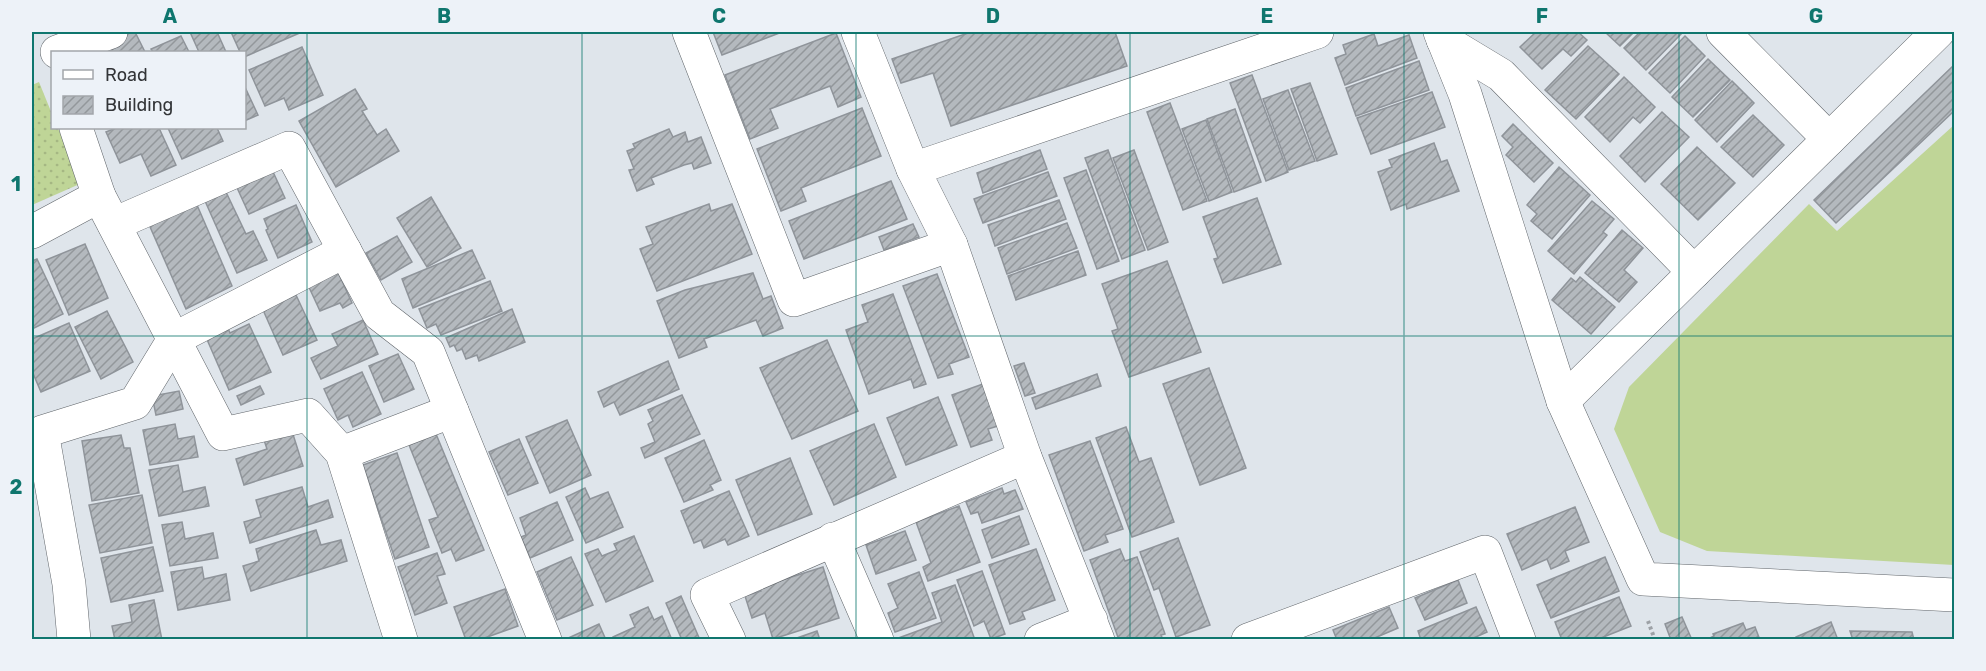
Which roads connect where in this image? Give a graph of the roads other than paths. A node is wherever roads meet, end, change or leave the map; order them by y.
1 (111, 32) edge
2 (689, 32) edge
3 (858, 32) edge
4 (1317, 32) edge
5 (1723, 32) edge
6 (1938, 32) edge
7 (1441, 36) edge
8 (51, 50) edge
9 (76, 129) edge
10 (1829, 139) junction
11 (913, 169) junction
12 (107, 210) junction
13 (32, 232) edge
14 (951, 245) junction
15 (345, 251) junction
16 (1694, 272) junction
17 (174, 339) junction
18 (1563, 401) junction
19 (452, 411) junction
20 (342, 453) junction
21 (1025, 457) junction
22 (834, 539) junction
23 (1954, 595) edge
24 (1095, 630) edge
25 (1299, 631) edge
26 (74, 639) edge
27 (400, 639) edge
28 (545, 639) edge
29 (729, 639) edge
30 (877, 639) edge
31 (1041, 639) edge
32 (1248, 639) edge
33 (1519, 639) edge

1 - 8 street
2 - 14 street
3 - 11 street
4 - 11 street
5 - 10 street
6 - 10 street
7 - 16 street
7 - 18 street
9 - 12 street
10 - 16 street
11 - 14 street
12 - 13 street
12 - 15 street
12 - 17 street
14 - 21 street
15 - 17 street
15 - 19 street
16 - 18 street
17 - 20 street
17 - 26 street
18 - 23 street
19 - 20 street
19 - 28 street
20 - 27 street
21 - 22 street
21 - 24 street
22 - 29 street
22 - 30 street
24 - 31 street
25 - 32 street
25 - 33 street

